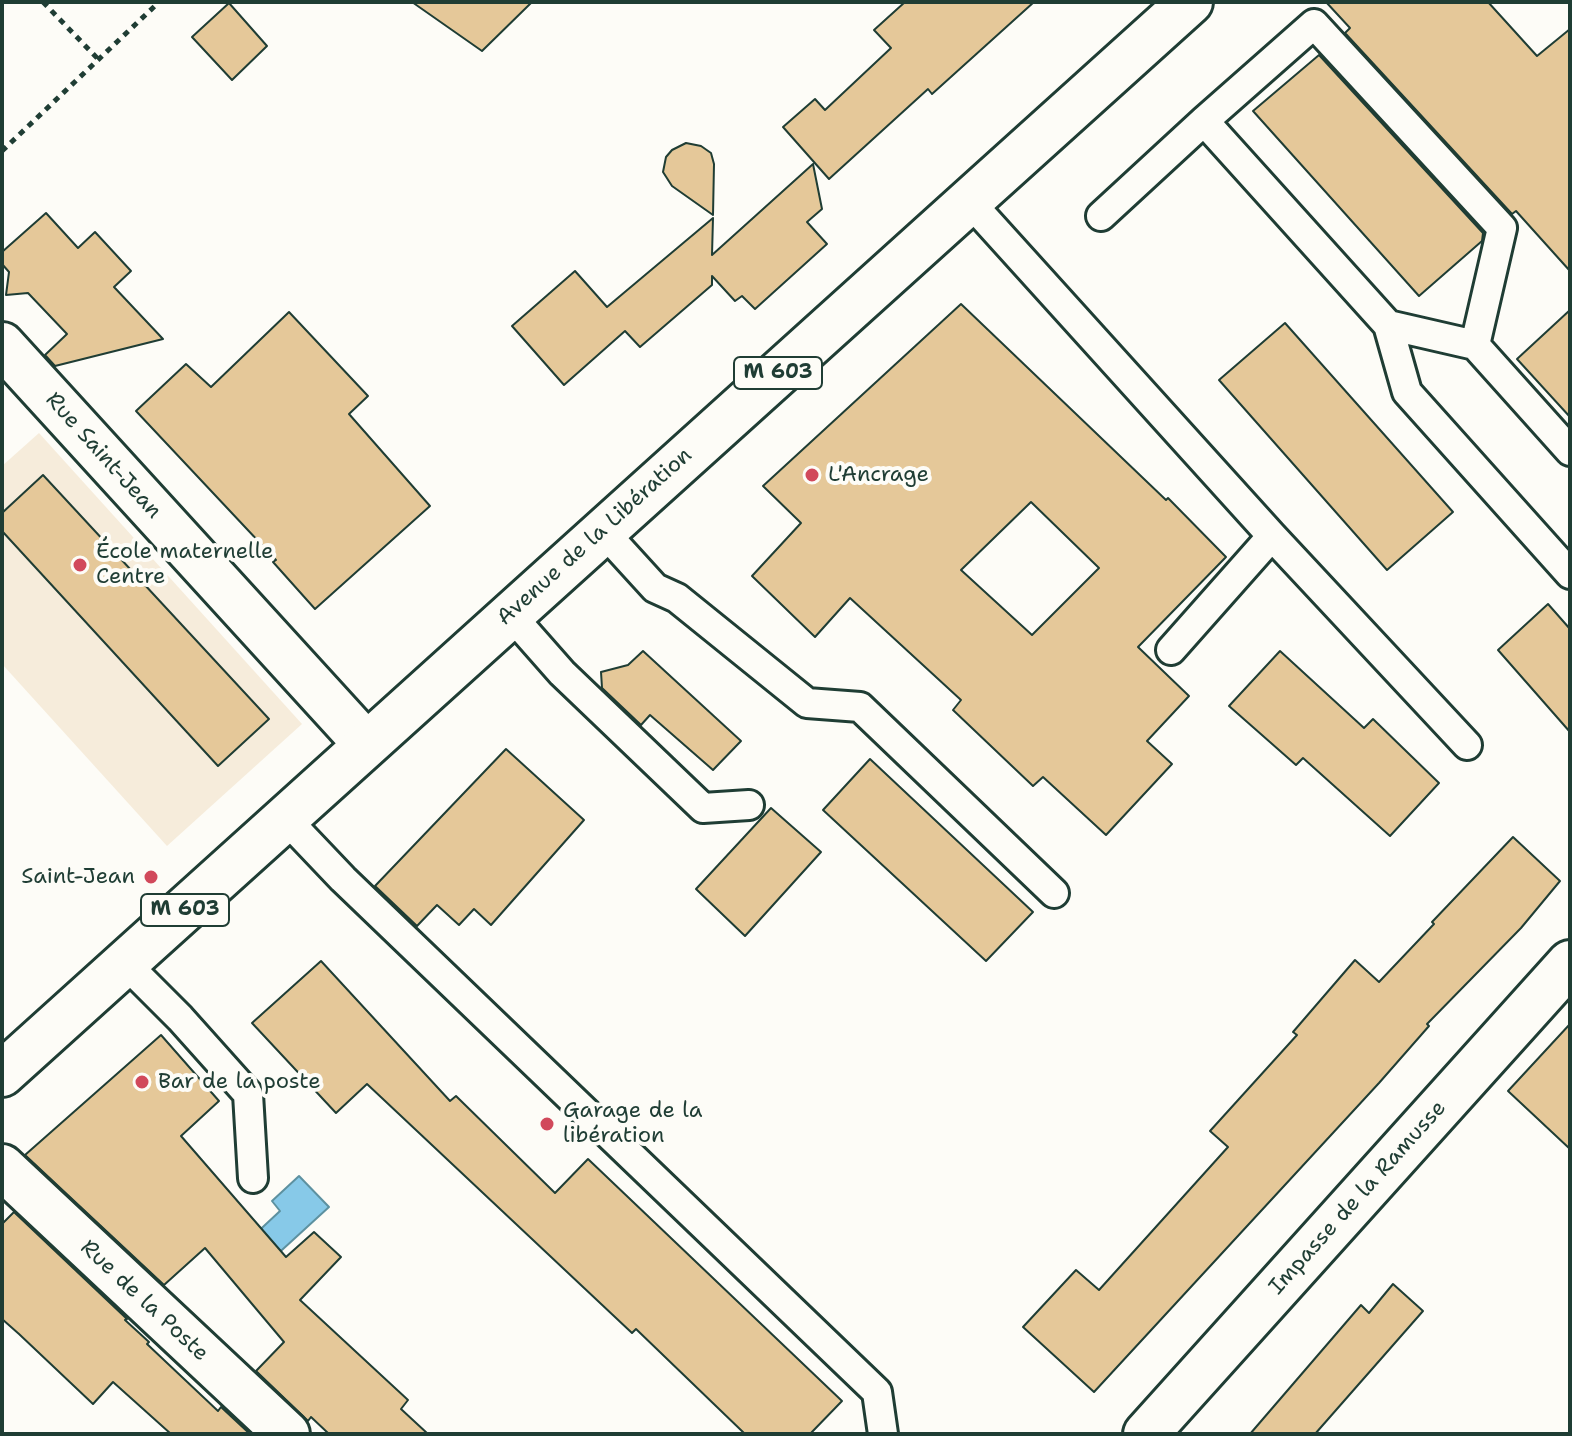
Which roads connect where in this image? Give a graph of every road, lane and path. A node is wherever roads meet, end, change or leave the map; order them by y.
1 (43, 2) edge
2 (159, 2) edge
3 (1190, 2) edge
4 (98, 59) junction
5 (1204, 121) junction
6 (2, 151) edge
7 (969, 201) junction
8 (1101, 216) dead end
9 (1388, 325) junction
10 (2, 345) edge
11 (1475, 345) junction
12 (1570, 451) edge
13 (603, 531) junction
14 (1272, 536) junction
15 (1570, 574) edge
16 (510, 614) junction
17 (1171, 650) dead end
18 (366, 744) junction
19 (1467, 745) dead end
20 (749, 805) dead end
21 (285, 818) junction
22 (1054, 893) dead end
23 (125, 963) junction
24 (1570, 963) edge
25 (2, 1074) edge
26 (2, 1167) edge
27 (253, 1178) dead end
28 (287, 1434) edge
29 (883, 1434) edge
30 (1146, 1434) edge

1 - 4 path
2 - 4 path
3 - 7 main road, Avenue de la Libération / M 603
4 - 6 path
5 - 8 lane
5 - 9 lane
5 - 11 lane
7 - 13 main road, Avenue de la Libération / M 603
7 - 14 lane
9 - 11 lane
9 - 15 lane
10 - 18 main road, Rue Saint-Jean
11 - 12 lane
13 - 16 main road, Avenue de la Libération / M 603
13 - 22 lane
14 - 17 lane
14 - 19 lane
16 - 18 main road, Avenue de la Libération / M 603
16 - 20 lane
18 - 21 main road, Avenue de la Libération / M 603
21 - 23 main road, Avenue de la Libération / M 603
21 - 29 lane
23 - 25 main road, Avenue de la Libération / M 603
23 - 27 lane
24 - 30 main road, Impasse de la Ramusse
26 - 28 main road, Rue de la Poste

